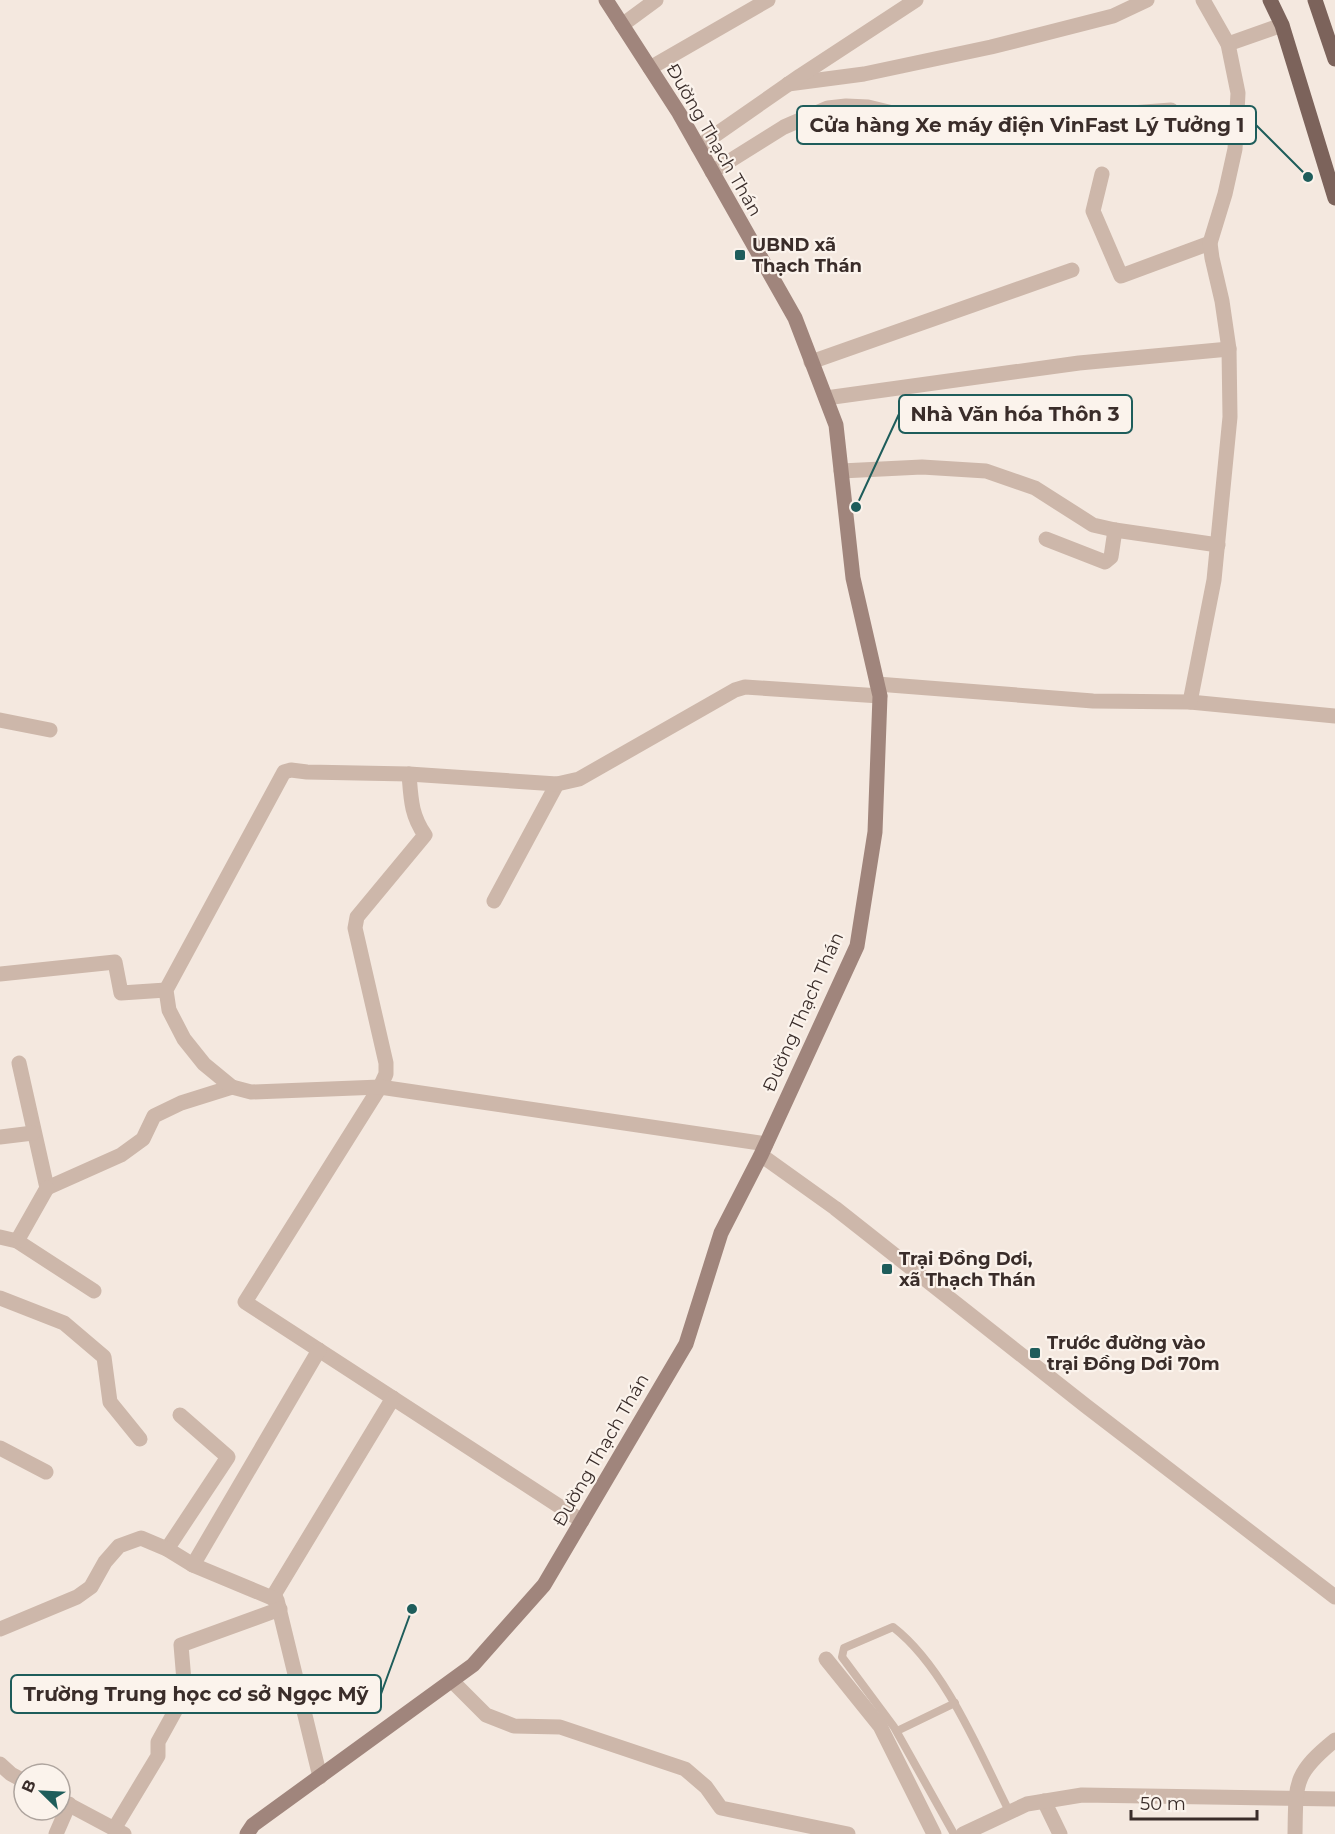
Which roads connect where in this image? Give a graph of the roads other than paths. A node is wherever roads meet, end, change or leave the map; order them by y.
1 (606, 0) edge
2 (656, 0) edge
3 (768, 0) edge
4 (916, 0) edge
5 (1148, 0) edge
6 (1203, 0) edge
7 (1270, 0) edge
8 (1315, 0) edge
9 (622, 25) junction
10 (1282, 25) junction
11 (1228, 44) junction
12 (1335, 59) edge
13 (650, 68) junction
14 (788, 84) junction
15 (1171, 110) dead end
16 (698, 147) junction
17 (712, 172) junction
18 (1102, 174) dead end
19 (1335, 196) edge
20 (1210, 243) junction
21 (1072, 270) dead end
22 (1229, 349) junction
23 (812, 362) junction
24 (826, 398) junction
25 (841, 471) junction
26 (1115, 530) junction
27 (1046, 539) dead end
28 (1218, 545) junction
29 (879, 690) junction
30 (1190, 702) junction
31 (1335, 716) edge
32 (0, 720) edge
33 (50, 730) dead end
34 (409, 774) junction
35 (557, 784) junction
36 (494, 901) dead end
37 (0, 974) edge
38 (166, 990) junction
39 (19, 1063) dead end
40 (232, 1087) junction
41 (381, 1087) junction
42 (33, 1132) junction
43 (0, 1137) edge
44 (764, 1150) junction
45 (46, 1188) junction
46 (0, 1237) edge
47 (17, 1241) junction
48 (94, 1291) dead end
49 (0, 1298) edge
50 (319, 1350) junction
51 (393, 1398) junction
52 (180, 1415) dead end
53 (140, 1439) dead end
54 (0, 1448) edge
55 (46, 1472) dead end
56 (582, 1521) junction
57 (167, 1549) junction
58 (193, 1565) junction
59 (1335, 1597) edge
60 (276, 1603) junction
61 (0, 1629) edge
62 (826, 1659) dead end
63 (452, 1681) junction
64 (955, 1703) junction
65 (897, 1731) junction
66 (1335, 1740) edge
67 (0, 1764) edge
68 (12, 1775) edge
69 (320, 1777) junction
70 (1296, 1798) junction
71 (1335, 1799) edge
72 (1044, 1802) junction
73 (72, 1806) edge
74 (1010, 1813) junction
75 (778, 1827) edge
76 (119, 1831) edge
77 (930, 1833) edge
78 (247, 1834) edge
79 (848, 1834) edge
80 (954, 1834) edge
81 (963, 1834) edge
82 (1060, 1834) edge
83 (1296, 1834) edge

1 - 9 street, Đường Thạch Thán
2 - 9 street
3 - 13 street
4 - 14 street
5 - 14 street
6 - 11 street
7 - 10 main road
8 - 12 main road
9 - 13 street, Đường Thạch Thán
10 - 11 street
10 - 19 main road
11 - 20 street
13 - 16 street, Đường Thạch Thán
14 - 16 street
15 - 17 street
16 - 17 street, Đường Thạch Thán
17 - 23 street, Đường Thạch Thán
18 - 20 street
20 - 22 street
21 - 23 street
22 - 24 street
22 - 28 street
23 - 24 street, Đường Thạch Thán
24 - 25 street, Đường Thạch Thán
25 - 26 street
25 - 29 street, Đường Thạch Thán
26 - 27 street
26 - 28 street
28 - 30 street
29 - 30 street
29 - 35 street
29 - 44 street, Đường Thạch Thán
30 - 31 street
32 - 33 street
34 - 35 street
34 - 38 street
34 - 41 street
35 - 36 street
37 - 38 street
38 - 40 street
39 - 42 street
40 - 41 street
40 - 45 street
41 - 44 street
41 - 50 street
42 - 43 street
42 - 45 street
44 - 56 street, Đường Thạch Thán
44 - 59 street
45 - 47 street
46 - 47 street
47 - 48 street
49 - 53 street
50 - 51 street
50 - 58 street
51 - 56 street
51 - 60 street
52 - 57 street
54 - 55 street
56 - 63 street, Đường Thạch Thán
57 - 58 street
57 - 61 street
58 - 60 street
60 - 69 street
60 - 76 street
62 - 77 street
63 - 69 street, Đường Thạch Thán
63 - 75 street
64 - 65 lane
64 - 65 lane
64 - 74 lane
65 - 80 lane
66 - 70 street
67 - 68 street
69 - 78 street, Đường Thạch Thán
70 - 71 street
70 - 72 street
70 - 83 street
72 - 74 street
72 - 82 street
73 - 76 street
74 - 81 street
75 - 79 street

